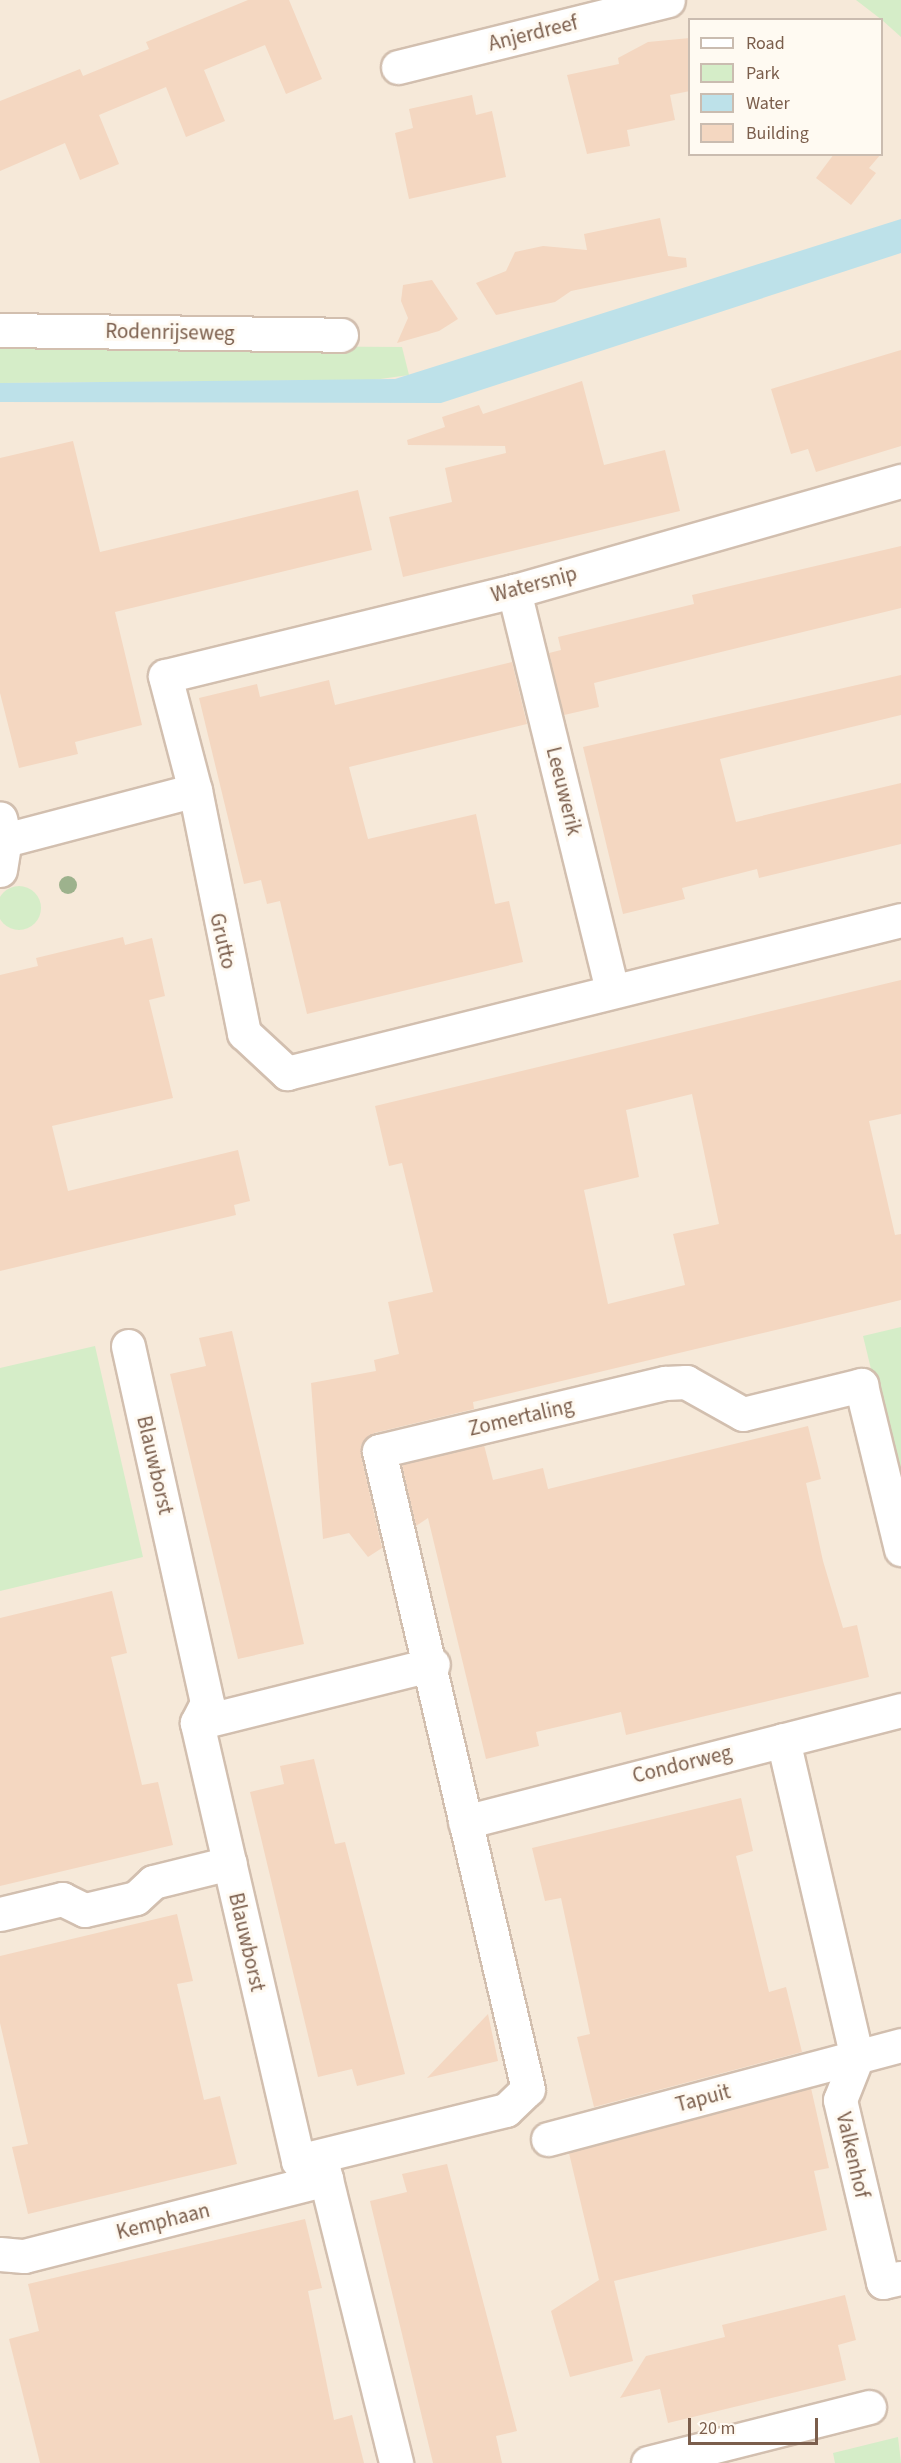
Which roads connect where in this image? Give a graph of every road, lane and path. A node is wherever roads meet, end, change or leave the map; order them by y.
1 (668, 0) edge
2 (398, 67) dead end
3 (0, 330) edge
4 (340, 335) dead end
5 (901, 481) edge
6 (513, 591) junction
7 (165, 676) joint
8 (195, 790) junction
9 (2, 843) edge
10 (901, 920) edge
11 (612, 991) junction
12 (128, 1346) dead end
13 (901, 1549) edge
14 (433, 1665) junction
15 (901, 1710) edge
16 (197, 1723) junction
17 (783, 1740) junction
18 (465, 1822) junction
19 (230, 1863) junction
20 (0, 1914) edge
21 (901, 2045) edge
22 (857, 2057) junction
23 (548, 2139) dead end
24 (315, 2166) junction
25 (0, 2254) edge
26 (901, 2278) edge
27 (869, 2407) dead end
28 (396, 2463) edge
29 (648, 2463) edge

1 - 2 street, Anjerdreef
3 - 4 street, Rodenrijseweg
5 - 6 street, Watersnip
6 - 7 street, Watersnip
6 - 11 street, Leeuwerik
7 - 8 street, Grutto
8 - 9 street
8 - 11 street, Grutto
10 - 11 street
12 - 16 street, Blauwborst
13 - 14 street, Zomertaling
14 - 16 street
14 - 18 street, Zomertaling
15 - 17 street, Condorweg
16 - 19 street, Blauwborst
17 - 18 street, Condorweg
17 - 22 street
18 - 24 street, Kemphaan
19 - 20 street
19 - 24 street, Blauwborst
21 - 22 street
22 - 23 street, Tapuit
22 - 26 street, Valkenhof
24 - 25 street, Kemphaan
24 - 28 street, Blauwborst
27 - 29 street

